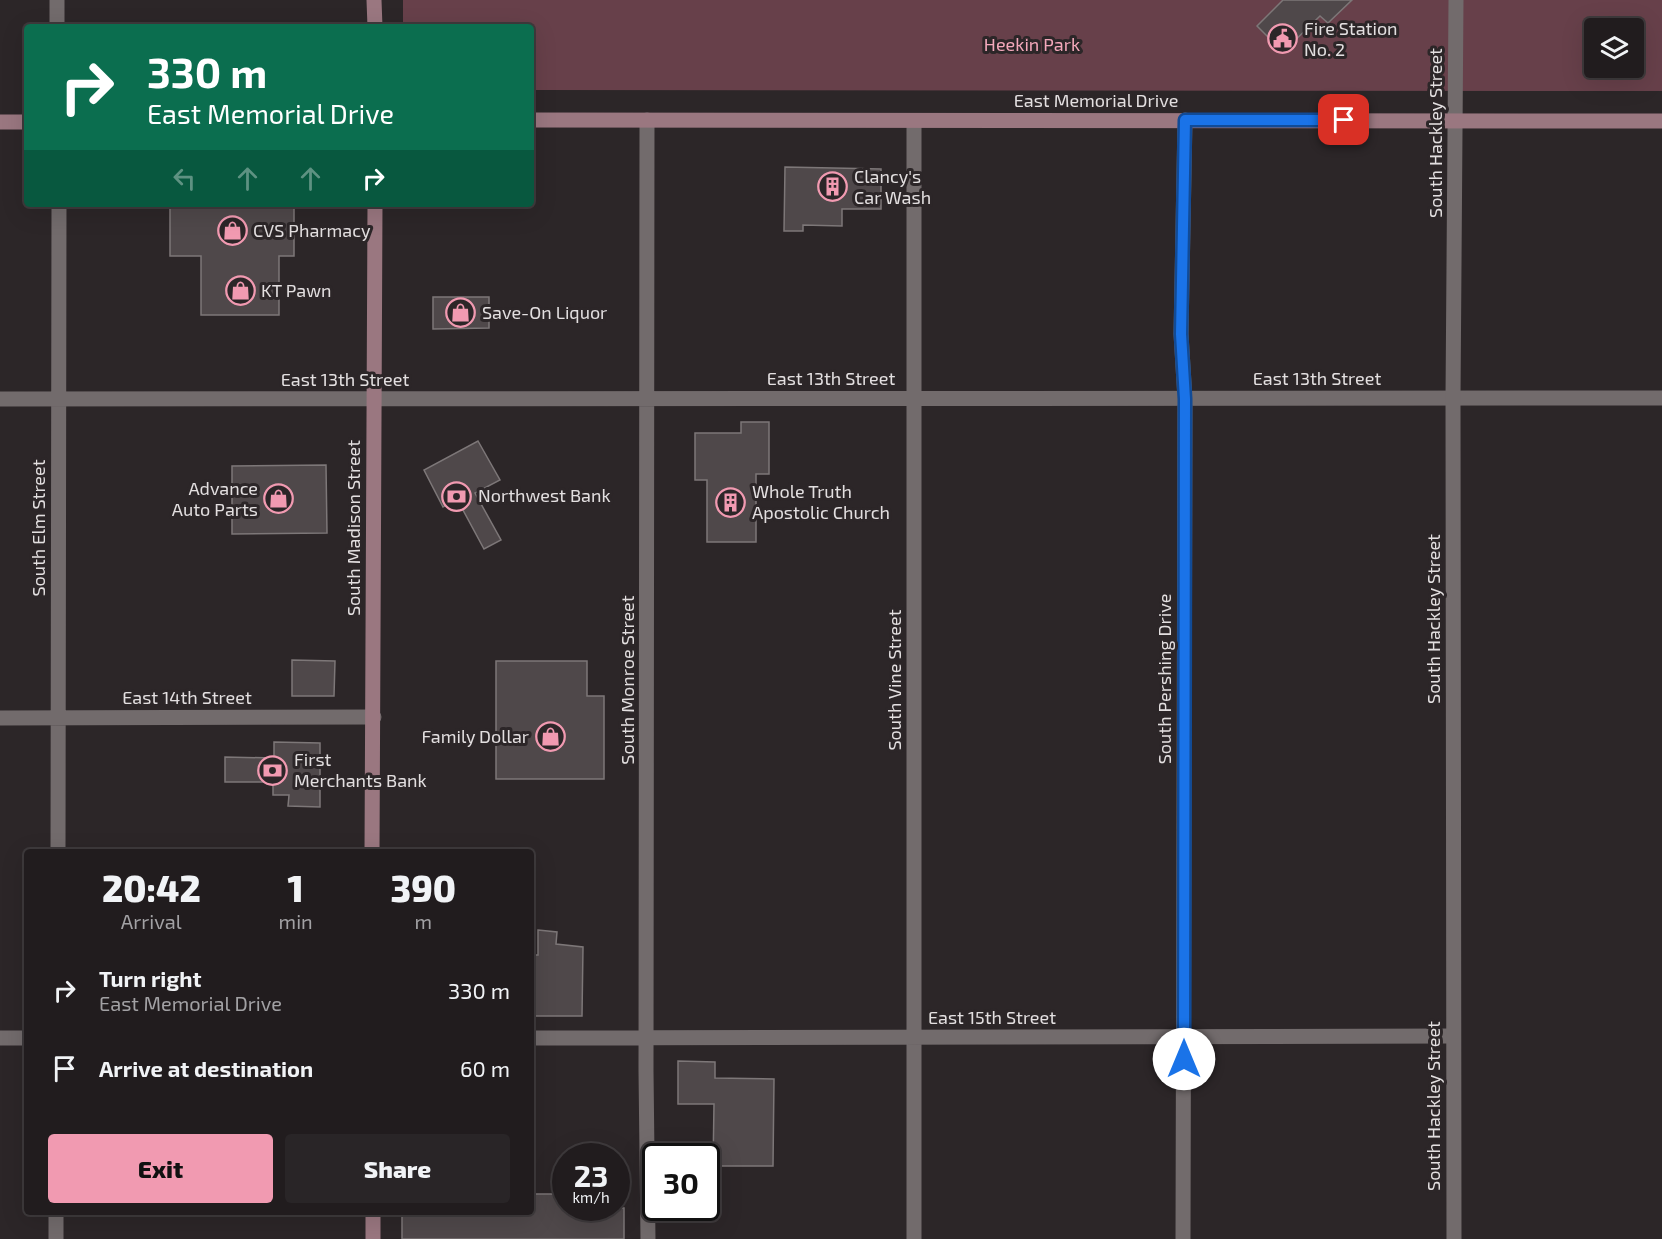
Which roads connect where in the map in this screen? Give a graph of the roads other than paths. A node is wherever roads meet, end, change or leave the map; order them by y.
1 (57, 0) edge
2 (374, 0) edge
3 (1456, 0) edge
4 (57, 24) edge
5 (375, 24) edge
6 (534, 120) edge
7 (647, 120) junction
8 (1185, 120) junction
9 (1455, 120) junction
10 (914, 121) junction
11 (1662, 121) edge
12 (0, 122) edge
13 (24, 122) edge
14 (59, 207) edge
15 (375, 207) edge
16 (914, 398) junction
17 (1453, 398) junction
18 (1662, 398) edge
19 (0, 399) edge
20 (58, 399) junction
21 (373, 399) junction
22 (646, 399) junction
23 (1185, 399) junction
24 (374, 717) junction
25 (0, 718) edge
26 (59, 718) junction
27 (58, 849) edge
28 (372, 849) edge
29 (1453, 1036) junction
30 (915, 1037) junction
31 (1184, 1037) junction
32 (0, 1038) edge
33 (24, 1038) edge
34 (534, 1038) edge
35 (647, 1038) junction
36 (57, 1215) edge
37 (373, 1215) edge
38 (56, 1239) edge
39 (373, 1239) edge
40 (648, 1239) edge
41 (914, 1239) edge
42 (1183, 1239) edge
43 (1454, 1239) edge

1 - 4 street
2 - 5 main road
3 - 9 street, South Hackley Street
6 - 7 main road, East Memorial Drive
7 - 10 main road, East Memorial Drive
7 - 22 street, South Monroe Street
8 - 9 main road, East Memorial Drive
8 - 10 main road, East Memorial Drive
8 - 23 street, South Pershing Drive
9 - 11 main road, East Memorial Drive
9 - 17 street, South Hackley Street
10 - 16 street, South Vine Street
12 - 13 main road
14 - 20 street, South Elm Street
15 - 21 main road, South Madison Street
16 - 22 street, East 13th Street
16 - 23 street, East 13th Street
16 - 30 street, South Vine Street
17 - 18 street, East 13th Street
17 - 23 street, East 13th Street
17 - 29 street, South Hackley Street
19 - 20 street, East 13th Street
20 - 21 street, East 13th Street
20 - 26 street, South Elm Street
21 - 22 street, East 13th Street
21 - 24 main road, South Madison Street
22 - 35 street, South Monroe Street
23 - 31 street, South Pershing Drive
24 - 26 street, East 14th Street
24 - 28 main road, South Madison Street
25 - 26 street, East 14th Street
26 - 27 street, South Elm Street
29 - 31 street, East 15th Street
29 - 43 street, South Hackley Street
30 - 31 street, East 15th Street
30 - 35 street, East 15th Street
30 - 41 street, South Vine Street
31 - 42 street, South Pershing Drive
32 - 33 street
34 - 35 street, East 15th Street
35 - 40 street, South Monroe Street
36 - 38 street
37 - 39 main road

